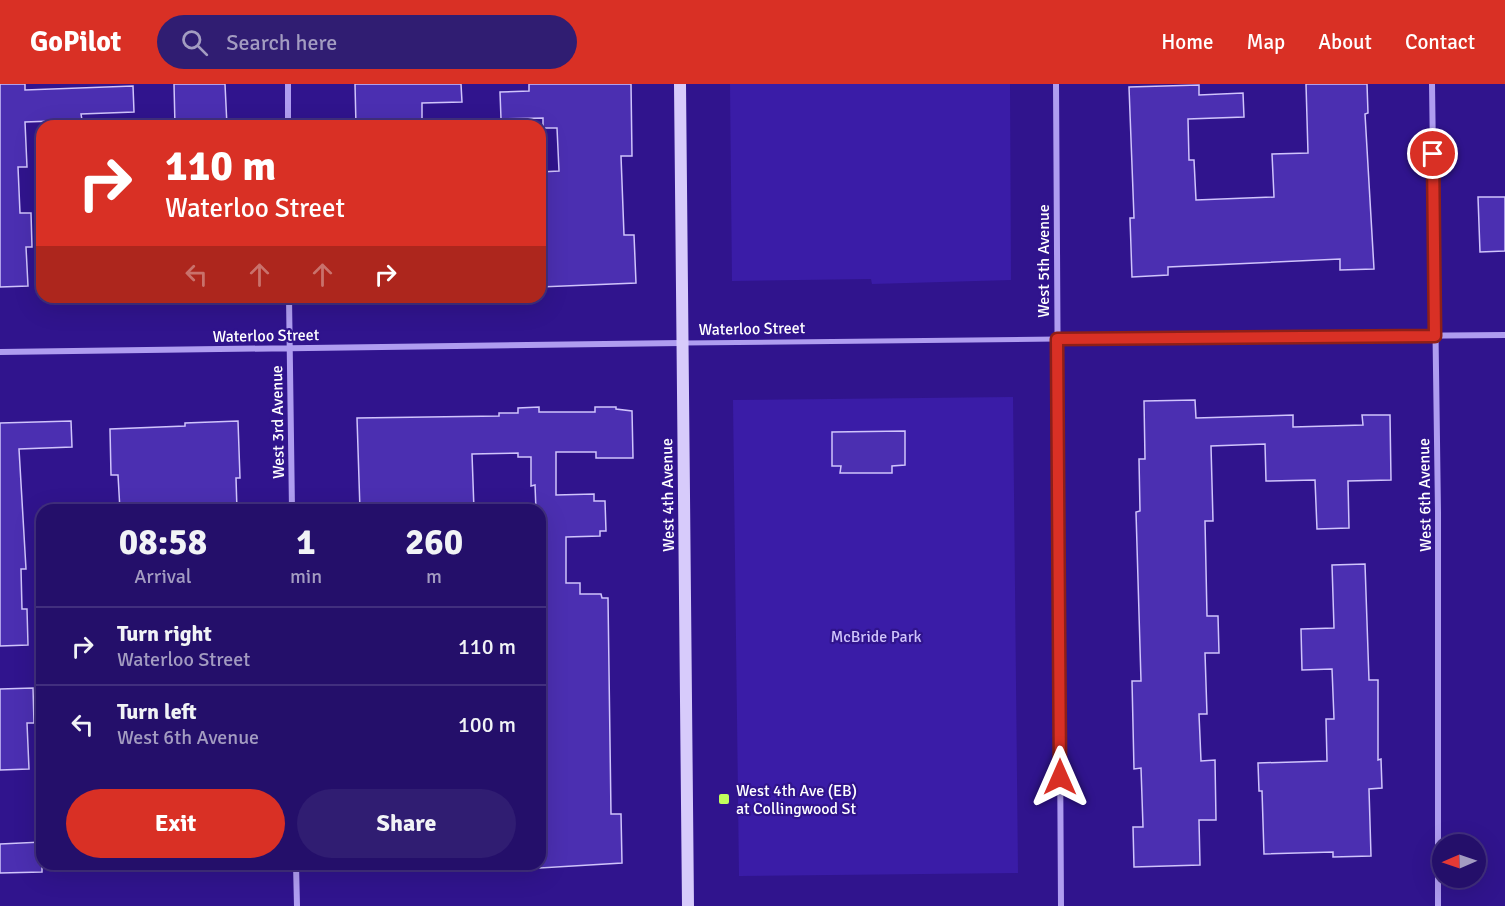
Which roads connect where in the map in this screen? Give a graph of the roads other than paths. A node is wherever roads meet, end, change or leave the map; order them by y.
1 (288, 84) edge
2 (680, 84) edge
3 (1056, 84) edge
4 (1432, 84) edge
5 (288, 120) edge
6 (290, 303) edge
7 (1435, 336) junction
8 (1505, 336) edge
9 (1057, 339) junction
10 (682, 343) junction
11 (290, 348) junction
12 (0, 352) edge
13 (292, 504) edge
14 (296, 870) edge
15 (297, 906) edge
16 (688, 906) edge
17 (1061, 906) edge
18 (1438, 906) edge

1 - 5 street
2 - 10 main road, West 4th Avenue
3 - 9 street, West 5th Avenue
4 - 7 street, West 6th Avenue
6 - 11 street, West 3rd Avenue
7 - 8 street, Waterloo Street
7 - 9 street, Waterloo Street
7 - 18 street, West 6th Avenue
9 - 10 street, Waterloo Street
9 - 17 street, West 5th Avenue
10 - 11 street, Waterloo Street
10 - 16 main road, West 4th Avenue
11 - 12 street, Waterloo Street
11 - 13 street, West 3rd Avenue
14 - 15 street

